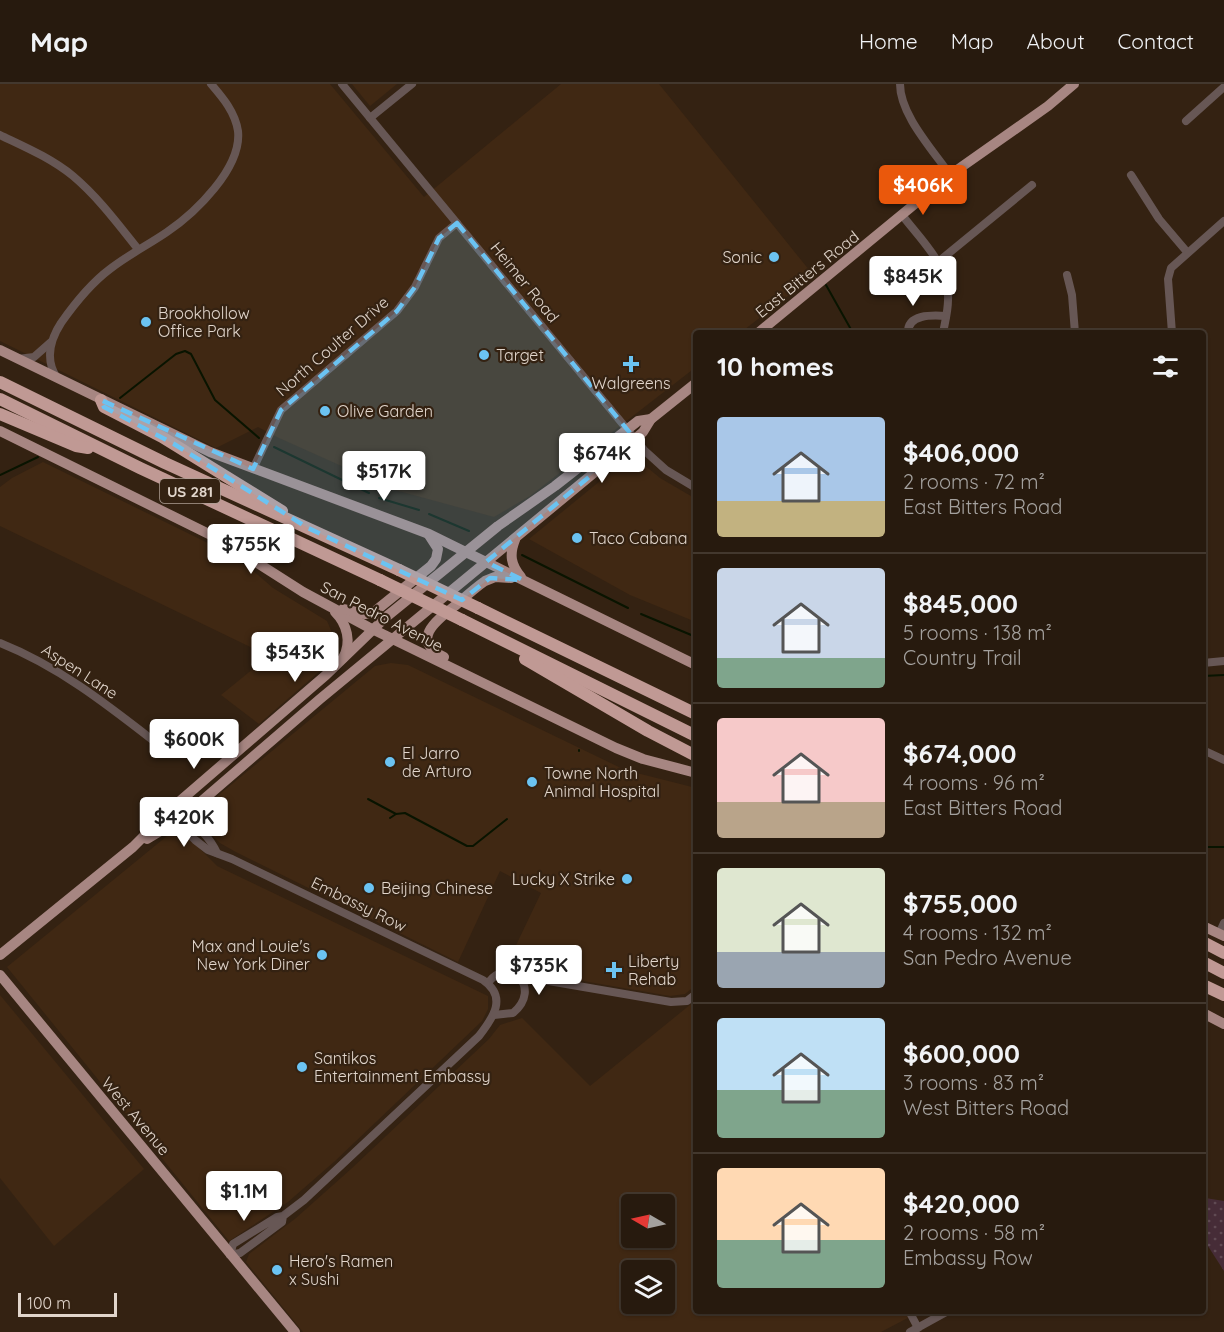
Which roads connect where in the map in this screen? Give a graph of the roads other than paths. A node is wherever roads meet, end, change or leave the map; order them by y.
1 (211, 84) edge
2 (342, 84) edge
3 (412, 84) edge
4 (900, 84) edge
5 (1074, 84) edge
6 (1224, 87) edge
7 (370, 118) junction
8 (1185, 121) dead end
9 (0, 135) edge
10 (1131, 175) dead end
11 (950, 176) junction
12 (1032, 185) dead end
13 (902, 215) junction
14 (1224, 221) edge
15 (457, 223) junction
16 (138, 249) junction
17 (1187, 252) junction
18 (938, 262) junction
19 (1067, 274) dead end
20 (946, 316) junction
21 (762, 330) edge
22 (908, 330) edge
23 (944, 330) edge
24 (1075, 330) edge
25 (1172, 330) edge
26 (51, 342) junction
27 (0, 350) edge
28 (18, 359) junction
29 (58, 378) junction
30 (0, 382) edge
31 (693, 385) edge
32 (0, 399) edge
33 (101, 400) junction
34 (0, 414) edge
35 (651, 418) junction
36 (627, 429) junction
37 (0, 431) edge
38 (635, 439) junction
39 (107, 452) junction
40 (253, 469) junction
41 (693, 486) edge
42 (308, 528) junction
43 (429, 534) junction
44 (515, 539) junction
45 (466, 552) junction
46 (486, 562) junction
47 (524, 580) junction
48 (322, 603) junction
49 (374, 630) junction
50 (483, 631) junction
51 (392, 639) junction
52 (0, 643) edge
53 (1224, 661) edge
54 (341, 662) junction
55 (1206, 663) edge
56 (693, 664) edge
57 (457, 671) junction
58 (693, 705) edge
59 (680, 706) junction
60 (693, 712) edge
61 (693, 734) edge
62 (1206, 751) edge
63 (168, 752) dead end
64 (693, 754) edge
65 (1224, 760) edge
66 (693, 772) edge
67 (173, 807) junction
68 (182, 818) junction
69 (133, 847) junction
70 (1224, 923) edge
71 (1206, 928) edge
72 (1221, 935) edge
73 (1206, 944) edge
74 (1224, 953) edge
75 (0, 955) edge
76 (1206, 964) edge
77 (1224, 973) edge
78 (0, 975) edge
79 (522, 981) junction
80 (488, 983) junction
81 (1206, 986) edge
82 (1224, 995) edge
83 (693, 996) edge
84 (494, 1015) junction
85 (1206, 1015) edge
86 (1224, 1024) edge
87 (230, 1255) junction
88 (910, 1314) edge
89 (943, 1314) edge
90 (914, 1330) edge
91 (295, 1332) edge

1 - 16 street
2 - 7 street, Heimer Road
3 - 7 street
4 - 11 street
5 - 11 main road, East Bitters Road
6 - 8 street
7 - 15 street, Heimer Road
9 - 16 street
10 - 17 street
11 - 13 main road, East Bitters Road
12 - 18 street
13 - 18 street
13 - 21 main road, East Bitters Road
14 - 17 street
15 - 36 street, Heimer Road
15 - 40 street, North Coulter Drive
16 - 26 street
17 - 25 street
18 - 20 street
19 - 24 street
20 - 22 street
20 - 23 street
26 - 28 street
26 - 29 street
27 - 28 main road
28 - 29 main road
29 - 33 main road
30 - 42 highway, US 281
31 - 35 main road
32 - 39 highway, US 281
33 - 40 main road
33 - 42 highway
34 - 39 highway
35 - 36 main road
35 - 38 main road
36 - 38 street, Heimer Road
36 - 45 main road
37 - 48 main road, San Pedro Avenue
38 - 41 street, Heimer Road
38 - 44 main road
39 - 50 highway, US 281, bridge
40 - 43 main road
42 - 59 highway, US 281, bridge
43 - 45 main road
43 - 48 main road
44 - 46 main road
44 - 47 main road
45 - 46 main road
45 - 49 main road
46 - 47 main road
46 - 51 main road
47 - 56 main road
47 - 57 main road
48 - 49 main road, San Pedro Avenue
48 - 54 main road
49 - 51 main road, San Pedro Avenue
49 - 54 main road
50 - 61 highway, US 281
50 - 64 highway
51 - 57 main road, San Pedro Avenue
51 - 68 main road
52 - 63 street, Aspen Lane
53 - 55 street
54 - 67 main road
57 - 66 main road, San Pedro Avenue
58 - 59 highway
59 - 60 highway, US 281
62 - 65 street
67 - 68 street, Embassy Row
67 - 69 main road
68 - 69 main road
68 - 80 street, Embassy Row
69 - 75 main road
70 - 72 street
71 - 72 main road
73 - 74 highway
76 - 77 highway
78 - 87 main road, West Avenue
79 - 80 street
79 - 83 street
79 - 84 street
80 - 84 street
81 - 82 highway
84 - 87 street
85 - 86 main road
87 - 91 main road, West Avenue
88 - 90 street
89 - 90 street

